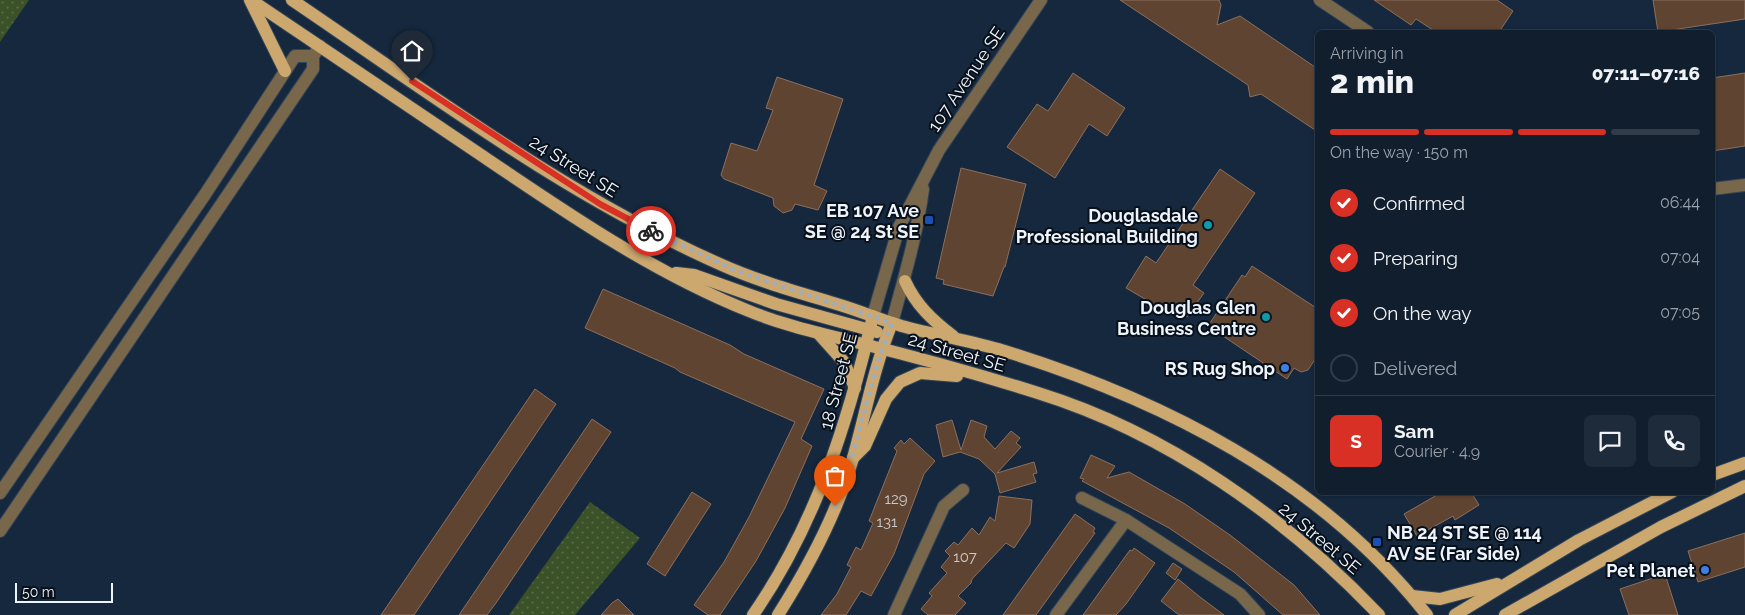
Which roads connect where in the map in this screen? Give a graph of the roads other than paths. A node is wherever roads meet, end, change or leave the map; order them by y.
1 (251, 0) edge
2 (292, 0) edge
3 (1041, 0) edge
4 (1320, 0) edge
5 (1365, 30) edge
6 (316, 51) junction
7 (285, 71) junction
8 (924, 181) junction
9 (1745, 185) edge
10 (1715, 189) edge
11 (667, 272) junction
12 (905, 281) junction
13 (873, 316) junction
14 (892, 323) junction
15 (869, 330) junction
16 (818, 333) junction
17 (957, 340) junction
18 (866, 344) junction
19 (881, 349) junction
20 (991, 380) junction
21 (855, 388) junction
22 (58, 408) junction
23 (75, 421) junction
24 (853, 458) junction
25 (1745, 463) edge
26 (1715, 474) edge
27 (1745, 486) edge
28 (963, 490) dead end
29 (0, 493) edge
30 (1666, 495) edge
31 (1082, 498) dead end
32 (1126, 520) junction
33 (0, 531) edge
34 (1507, 582) junction
35 (1359, 594) junction
36 (1412, 596) junction
37 (1508, 614) edge
38 (753, 615) edge
39 (778, 615) edge
40 (894, 615) edge
41 (1056, 615) edge
42 (1260, 615) edge
43 (1366, 615) edge
44 (1379, 615) edge
45 (1427, 615) edge
46 (1455, 615) edge

1 - 6 main road, 24 Street SE
1 - 7 main road
2 - 13 main road, 24 Street SE
3 - 8 street, 107 Avenue SE
4 - 5 street
6 - 7 street
6 - 11 main road, 24 Street SE
6 - 23 street
7 - 22 street
8 - 12 street, 107 Avenue SE
8 - 13 street, 107 Avenue SE
9 - 10 street
11 - 15 main road
11 - 16 main road, 24 Street SE
12 - 14 street, 107 Avenue SE
12 - 17 main road
13 - 14 main road, 24 Street SE
13 - 15 main road, 18 Street SE
14 - 15 main road, 24 Street SE
14 - 17 main road, 24 Street SE
14 - 19 main road, 18 Street SE
15 - 18 main road, 18 Street SE
16 - 18 main road, 24 Street SE
16 - 21 main road
17 - 36 main road, 24 Street SE
18 - 19 main road, 24 Street SE
18 - 21 main road, 18 Street SE
19 - 20 main road, 24 Street SE
19 - 24 main road, 18 Street SE
20 - 24 main road
20 - 35 main road, 24 Street SE
21 - 38 main road, 18 Street SE
22 - 23 street
22 - 29 street
23 - 33 street
24 - 39 main road, 18 Street SE
25 - 26 main road
27 - 37 main road
28 - 40 street
30 - 34 main road
31 - 32 street
32 - 41 street
32 - 42 street
34 - 36 main road
34 - 46 main road
35 - 43 main road
35 - 44 main road, 24 Street SE
36 - 45 main road, 24 Street SE

